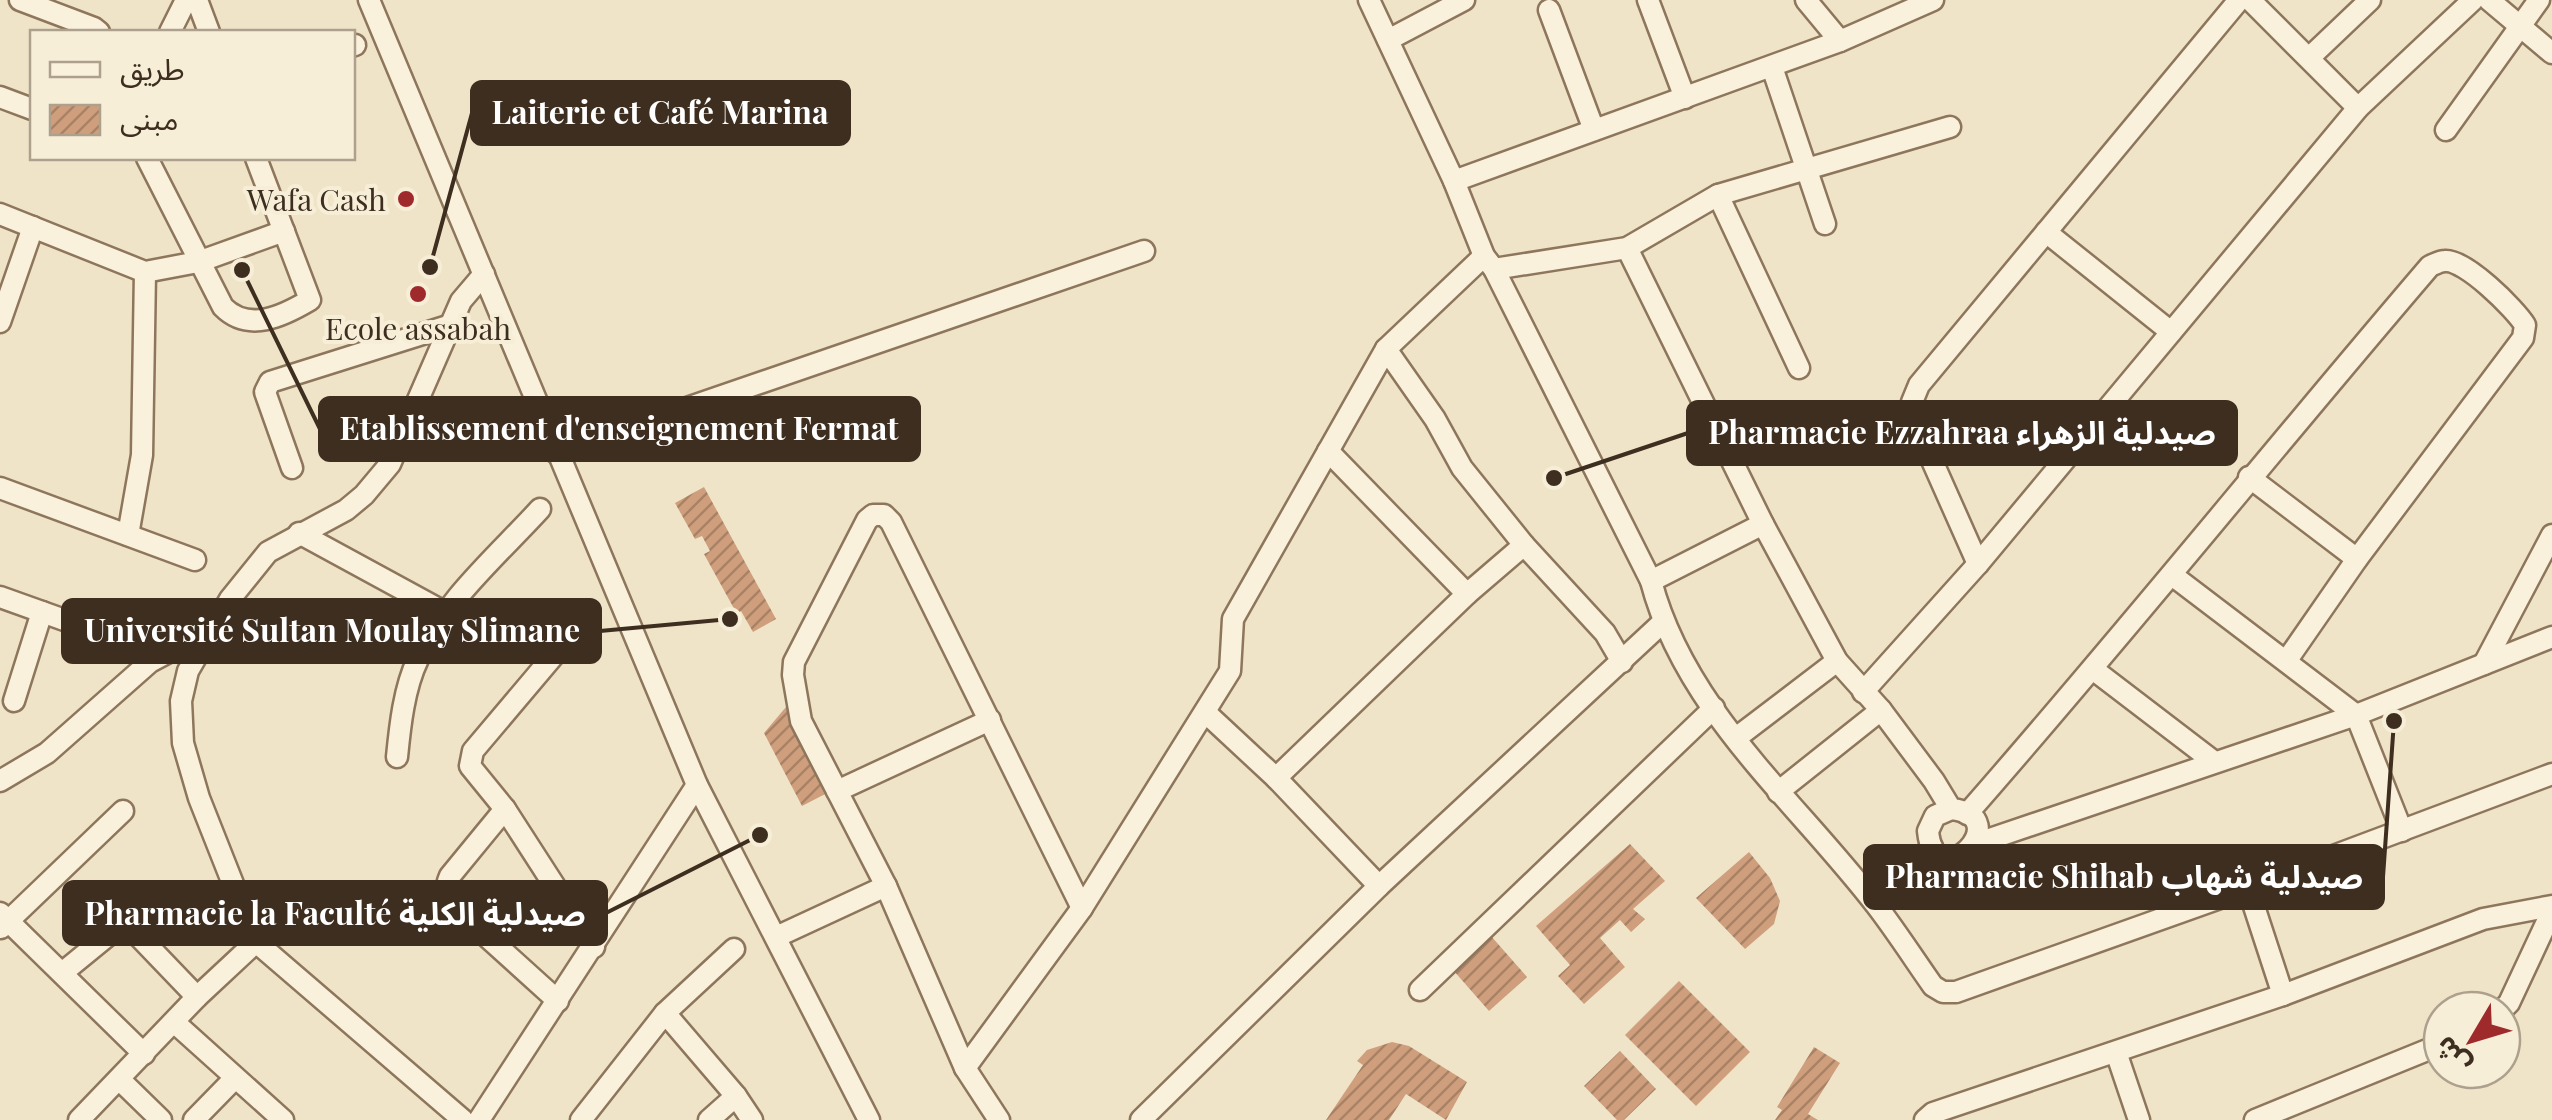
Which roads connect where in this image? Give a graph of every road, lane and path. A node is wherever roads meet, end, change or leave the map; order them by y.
1 (20, 0) edge
2 (186, 0) edge
3 (197, 0) edge
4 (369, 0) edge
5 (1368, 0) edge
6 (1464, 0) edge
7 (1806, 0) edge
8 (1933, 0) edge
9 (2239, 0) edge
10 (2370, 0) edge
11 (2473, 0) edge
12 (2489, 0) edge
13 (2540, 0) edge
14 (1650, 1) edge
15 (2261, 3) edge
16 (1549, 10) dead end
17 (2521, 28) junction
18 (96, 30) edge
19 (171, 30) edge
20 (209, 30) edge
21 (1388, 40) junction
22 (1840, 42) junction
23 (2552, 53) edge
24 (2309, 58) junction
25 (1772, 66) junction
26 (0, 96) edge
27 (1685, 98) junction
28 (30, 108) edge
29 (2358, 108) junction
30 (1950, 127) dead end
31 (1594, 130) junction
32 (2446, 130) dead end
33 (148, 160) edge
34 (257, 160) edge
35 (1807, 167) junction
36 (1454, 181) junction
37 (1718, 196) junction
38 (0, 214) edge
39 (1825, 224) dead end
40 (34, 227) junction
41 (284, 230) junction
42 (2046, 232) junction
43 (1627, 248) junction
44 (1144, 251) dead end
45 (198, 262) junction
46 (1489, 263) junction
47 (145, 272) junction
48 (484, 274) junction
49 (0, 322) edge
50 (451, 325) junction
51 (2171, 332) junction
52 (1386, 349) junction
53 (1798, 368) dead end
54 (1328, 451) junction
55 (556, 453) junction
56 (292, 468) dead end
57 (2249, 478) junction
58 (0, 488) edge
59 (540, 509) dead end
60 (1763, 524) junction
61 (299, 533) junction
62 (128, 535) junction
63 (2552, 535) edge
64 (1524, 545) junction
65 (2357, 559) junction
66 (195, 560) dead end
67 (1978, 564) junction
68 (2172, 575) junction
69 (1651, 581) junction
70 (1468, 594) junction
71 (0, 597) edge
72 (42, 612) junction
73 (446, 613) junction
74 (587, 616) dead end
75 (70, 622) dead end
76 (1662, 622) junction
77 (213, 628) junction
78 (2552, 637) edge
79 (2288, 660) junction
80 (1622, 662) junction
81 (1836, 662) junction
82 (2484, 664) junction
83 (2094, 670) junction
84 (1864, 692) junction
85 (14, 701) dead end
86 (1714, 708) junction
87 (1880, 710) junction
88 (1205, 712) junction
89 (2356, 715) junction
90 (990, 720) junction
91 (1736, 738) junction
92 (397, 757) dead end
93 (2213, 762) junction
94 (2552, 774) edge
95 (1276, 778) junction
96 (0, 781) edge
97 (696, 786) junction
98 (837, 791) junction
99 (1778, 792) junction
100 (505, 810) junction
101 (1959, 811) junction
102 (123, 812) dead end
103 (2402, 830) junction
104 (1975, 844) junction
105 (1932, 847) junction
106 (886, 886) junction
107 (1380, 886) junction
108 (2248, 888) junction
109 (1875, 904) junction
110 (1082, 908) junction
111 (2552, 908) edge
112 (3, 921) edge
113 (776, 937) junction
114 (256, 942) junction
115 (594, 947) junction
116 (734, 949) dead end
117 (62, 973) junction
118 (1420, 990) dead end
119 (2515, 990) edge
120 (2283, 994) junction
121 (198, 997) junction
122 (558, 1001) junction
123 (666, 1012) junction
124 (174, 1022) junction
125 (2116, 1052) junction
126 (2422, 1052) edge
127 (144, 1054) junction
128 (966, 1068) junction
129 (235, 1078) junction
130 (120, 1080) junction
131 (736, 1096) junction
132 (80, 1120) edge
133 (161, 1120) edge
134 (194, 1120) edge
135 (282, 1120) edge
136 (463, 1120) edge
137 (479, 1120) edge
138 (581, 1120) edge
139 (709, 1120) edge
140 (752, 1120) edge
141 (869, 1120) edge
142 (999, 1120) edge
143 (1141, 1120) edge
144 (1924, 1120) edge
145 (2139, 1120) edge
146 (2255, 1120) edge

1 - 18 street
2 - 19 street
3 - 20 street
4 - 48 street
5 - 21 street
6 - 21 street
7 - 22 street
8 - 22 street
9 - 42 street
10 - 24 street
11 - 29 street
12 - 17 street
13 - 17 street
14 - 27 street
15 - 24 street
16 - 31 street
17 - 23 street
17 - 32 street
21 - 36 street
22 - 25 street
24 - 29 street
25 - 27 street
25 - 35 street
26 - 28 street
27 - 31 street
29 - 51 street
30 - 35 street
31 - 36 street
33 - 45 street
34 - 41 street
35 - 37 street
35 - 39 street
36 - 46 street
37 - 43 street
37 - 53 street
38 - 40 street
40 - 47 street
40 - 49 street
41 - 45 street
41 - 45 street
42 - 51 street
42 - 67 street
43 - 46 street
43 - 60 street
44 - 55 street
45 - 47 street
46 - 52 street
46 - 69 street
47 - 62 street
48 - 50 street
48 - 55 street
50 - 56 street
50 - 61 street
51 - 67 street
52 - 54 street
52 - 64 street
54 - 70 street
54 - 88 street
55 - 97 street
57 - 65 street
57 - 65 street
57 - 68 street
58 - 62 street
59 - 73 street
60 - 69 street
60 - 81 street
61 - 73 street
61 - 77 street
62 - 66 street
63 - 82 street
64 - 70 street
64 - 80 street
65 - 79 street
67 - 84 street
68 - 79 street
68 - 83 street
69 - 76 street
70 - 95 street
71 - 72 street
72 - 75 street
72 - 85 street
73 - 92 street
74 - 100 street
76 - 80 street
76 - 86 street
77 - 96 street
77 - 114 street
78 - 82 street
79 - 89 street
80 - 107 street
81 - 84 street
81 - 91 street
82 - 89 street
83 - 93 street
83 - 101 street
84 - 87 street
86 - 91 street
86 - 118 street
87 - 99 street
87 - 101 street
88 - 95 street
88 - 110 street
89 - 93 street
89 - 103 street
90 - 98 street
90 - 98 street
90 - 110 street
91 - 99 street
93 - 104 street
94 - 103 street
95 - 107 street
97 - 113 street
97 - 115 street
98 - 106 street
99 - 109 street
100 - 115 street
100 - 122 street
101 - 104 street
101 - 105 street
102 - 112 street
103 - 108 street
104 - 105 street
105 - 109 street
106 - 113 street
106 - 128 street
107 - 143 street
108 - 109 street
108 - 120 street
110 - 128 street
111 - 119 street
111 - 120 street
112 - 117 street
113 - 141 street
114 - 121 street
114 - 136 street
115 - 122 street
116 - 123 street
117 - 121 street
117 - 127 street
120 - 125 street
121 - 124 street
122 - 137 street
123 - 131 street
123 - 138 street
124 - 127 street
124 - 129 street
125 - 144 street
125 - 145 street
126 - 146 street
127 - 130 street
128 - 142 street
129 - 134 street
129 - 135 street
130 - 132 street
130 - 133 street
131 - 139 street
131 - 140 street

